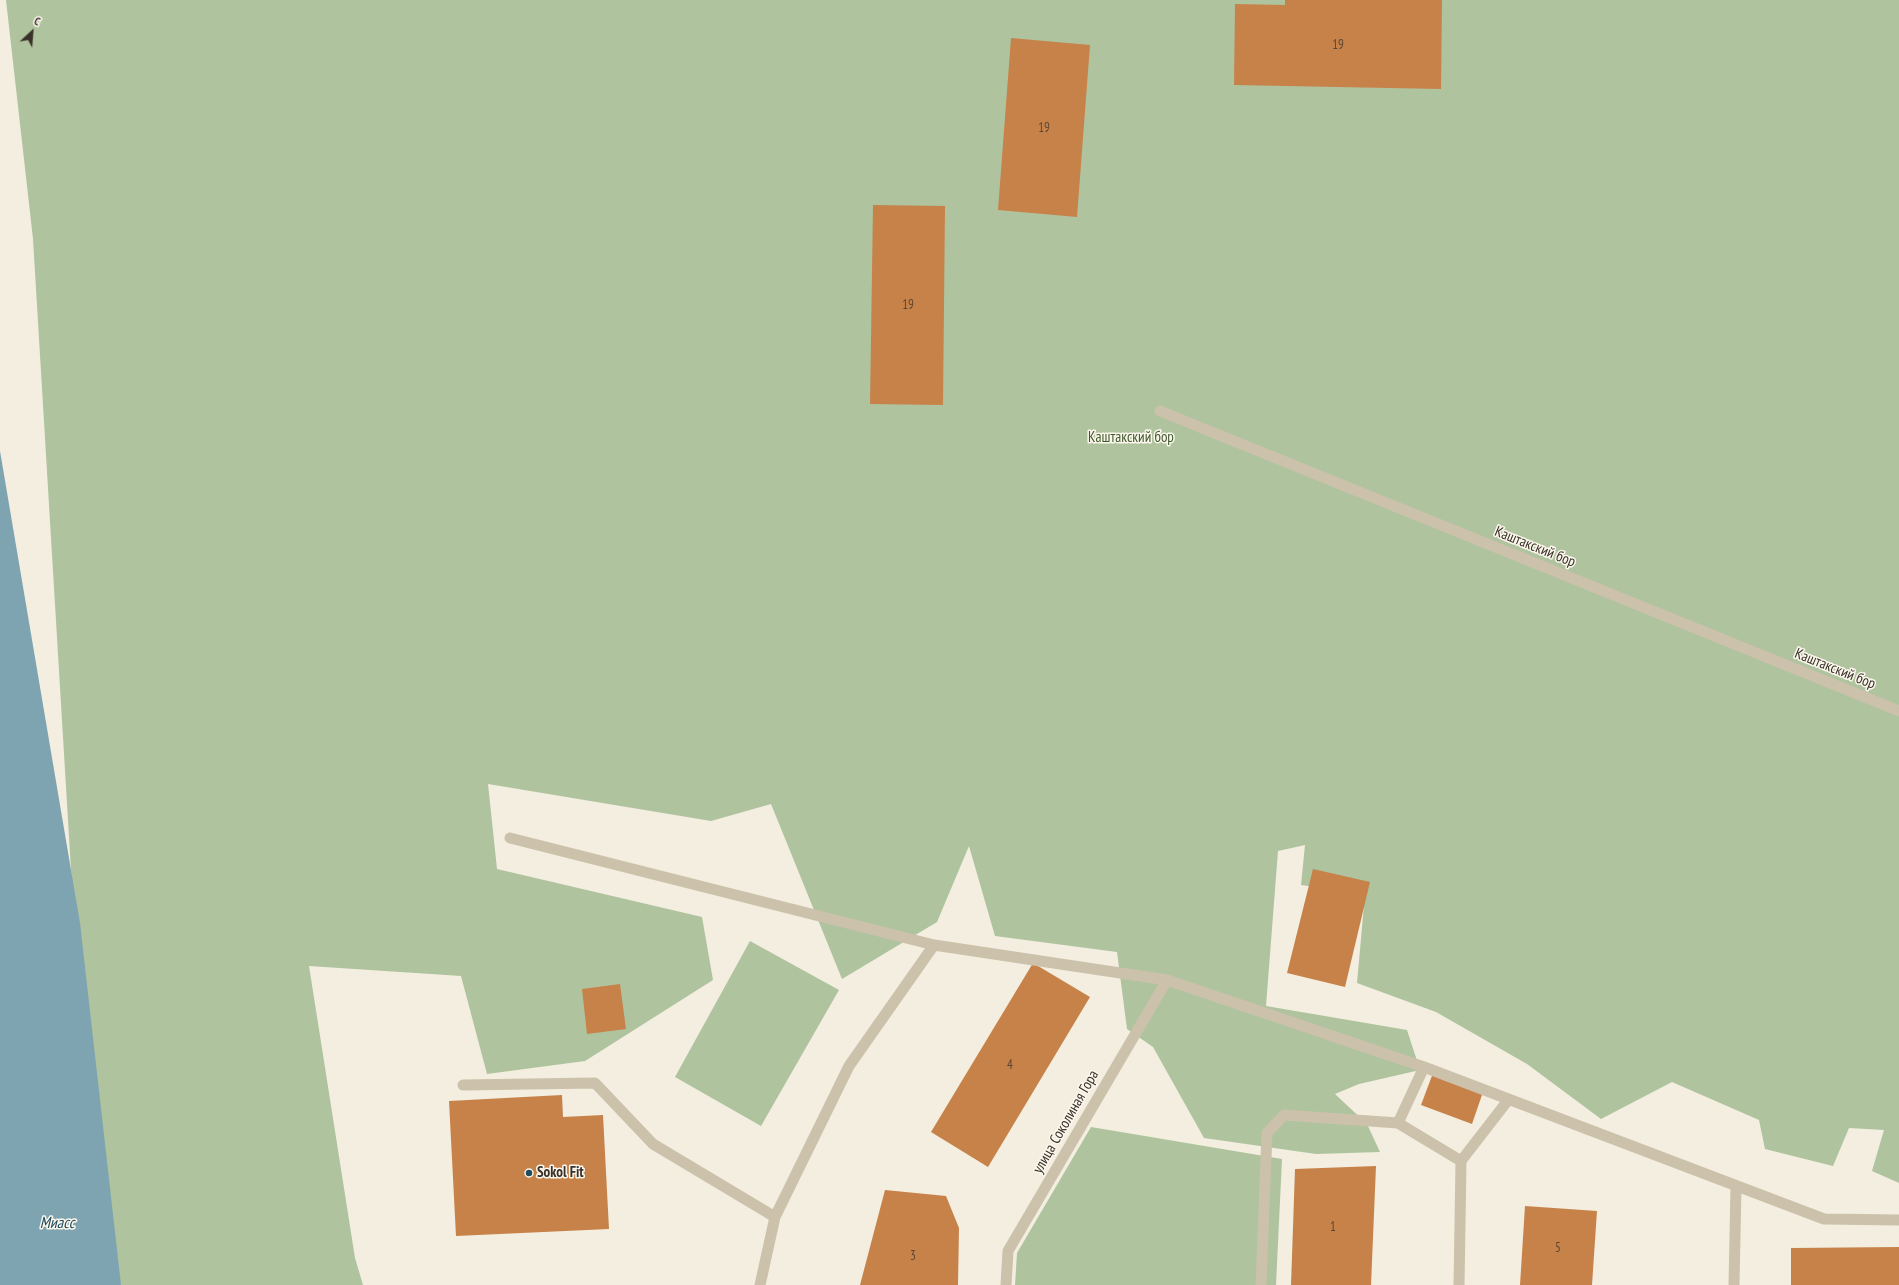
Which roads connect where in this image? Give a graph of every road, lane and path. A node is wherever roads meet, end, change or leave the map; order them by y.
1 (1160, 411) dead end
2 (1899, 711) edge
3 (510, 838) dead end
4 (934, 945) junction
5 (1167, 980) junction
6 (1424, 1067) junction
7 (463, 1085) dead end
8 (1509, 1099) junction
9 (1398, 1123) junction
10 (1461, 1161) junction
11 (1736, 1186) junction
12 (775, 1217) junction
13 (1899, 1220) edge
14 (760, 1285) edge
15 (1006, 1285) edge
16 (1261, 1285) edge
17 (1459, 1285) edge
18 (1734, 1285) edge

1 - 2 street, Каштакский бор
3 - 4 street
4 - 5 street
4 - 12 street
5 - 6 street
5 - 15 street, улица Соколиная Гора
6 - 8 street
6 - 9 street
7 - 12 street
8 - 10 street
8 - 11 street
9 - 10 street
9 - 16 street
10 - 17 street
11 - 13 street
11 - 18 street
12 - 14 street

